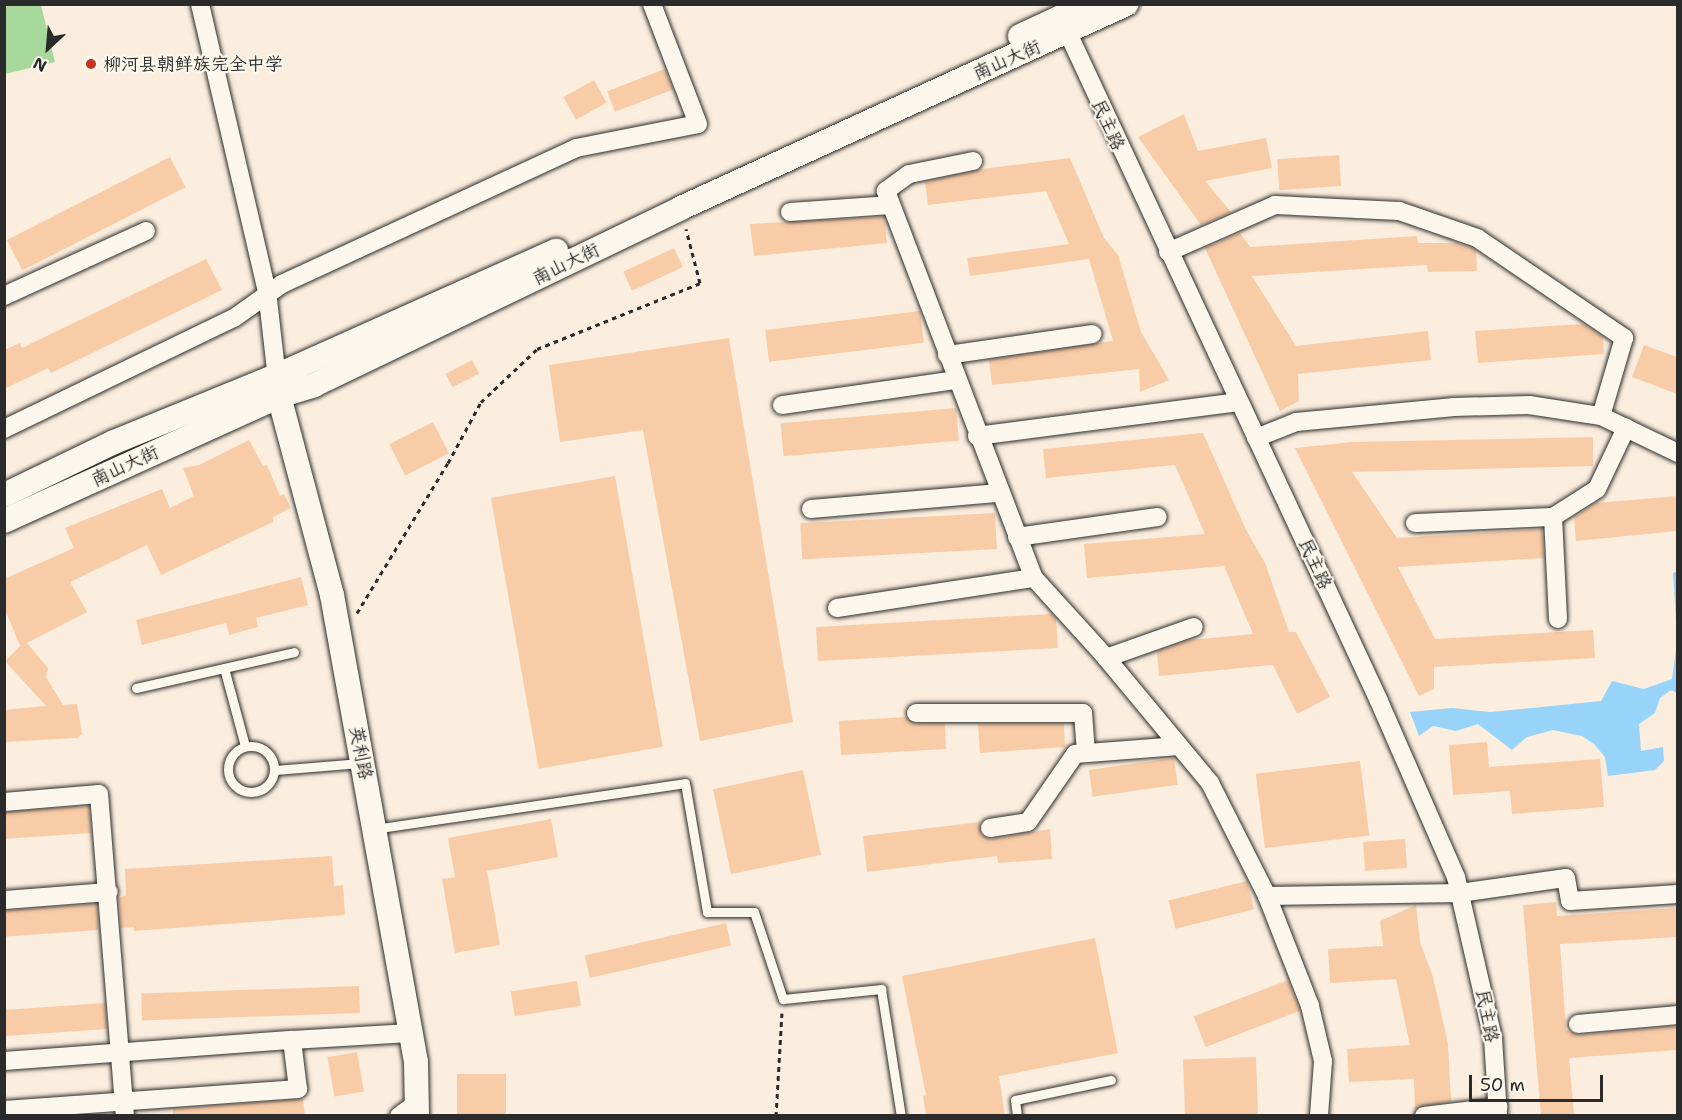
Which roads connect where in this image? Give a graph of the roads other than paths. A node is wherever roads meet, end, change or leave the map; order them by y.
1 (200, 4) edge
2 (652, 4) edge
3 (1089, 4) edge
4 (1127, 4) edge
5 (1068, 33) junction
6 (973, 161) dead end
7 (891, 206) junction
8 (790, 212) dead end
9 (146, 231) dead end
10 (1168, 252) junction
11 (267, 291) junction
12 (4, 296) edge
13 (1092, 334) dead end
14 (947, 355) junction
15 (956, 380) junction
16 (278, 386) junction
17 (1239, 402) junction
18 (783, 405) dead end
19 (1601, 416) junction
20 (1626, 428) junction
21 (4, 429) edge
22 (977, 436) junction
23 (1256, 438) junction
24 (1677, 453) edge
25 (999, 494) junction
26 (4, 495) edge
27 (811, 509) dead end
28 (1158, 517) dead end
29 (1553, 517) junction
30 (4, 521) edge
31 (1415, 523) dead end
32 (1017, 537) junction
33 (1034, 578) junction
34 (837, 608) dead end
35 (1558, 619) dead end
36 (1194, 627) dead end
37 (294, 652) dead end
38 (1106, 658) junction
39 (224, 668) junction
40 (136, 688) dead end
41 (916, 713) dead end
42 (245, 746) junction
43 (1179, 746) junction
44 (1086, 753) junction
45 (363, 763) junction
46 (275, 770) junction
47 (4, 802) edge
48 (990, 828) dead end
49 (374, 829) junction
50 (109, 892) junction
51 (1460, 893) junction
52 (1677, 894) edge
53 (1267, 896) junction
54 (4, 900) edge
55 (1677, 1015) edge
56 (1578, 1024) dead end
57 (410, 1033) junction
58 (292, 1040) junction
59 (120, 1053) junction
60 (4, 1061) edge
61 (1111, 1080) dead end
62 (125, 1108) edge
63 (4, 1110) edge
64 (411, 1112) edge
65 (1498, 1112) edge
66 (901, 1116) edge
67 (1017, 1116) edge
68 (1319, 1116) edge
69 (1424, 1116) edge

1 - 11 street
2 - 11 street
3 - 16 street, 南山大街
4 - 5 street, 南山大街
5 - 10 street, 民主路
5 - 16 street, 南山大街
6 - 7 street
7 - 8 street
7 - 14 street
9 - 12 street
10 - 17 street, 民主路
10 - 19 street
11 - 16 street
11 - 21 street
13 - 14 street
14 - 15 street
15 - 18 street
15 - 22 street
16 - 26 street, 南山大街
16 - 30 street, 南山大街
16 - 45 street, 英利路
17 - 22 street
17 - 23 street, 民主路
19 - 20 street
19 - 23 street
20 - 24 street
20 - 29 street
22 - 25 street
23 - 51 street, 民主路
25 - 27 street
25 - 32 street
28 - 32 street
29 - 31 street
29 - 35 street
32 - 33 street
33 - 34 street
33 - 38 street
36 - 38 street
37 - 39 lane
38 - 43 street
39 - 40 lane
39 - 42 lane
41 - 44 street
42 - 46 lane
42 - 46 lane
43 - 44 street
43 - 53 street
44 - 48 street
45 - 46 lane
45 - 49 street, 英利路
47 - 50 street
49 - 57 street, 英利路
49 - 66 lane
50 - 54 street
50 - 59 street
51 - 52 street
51 - 53 street
51 - 65 street, 民主路
53 - 68 street
55 - 56 street
57 - 58 street
57 - 64 street, 英利路
58 - 59 street
58 - 62 street
59 - 60 street
59 - 62 street
61 - 67 lane
62 - 63 street
65 - 69 street

